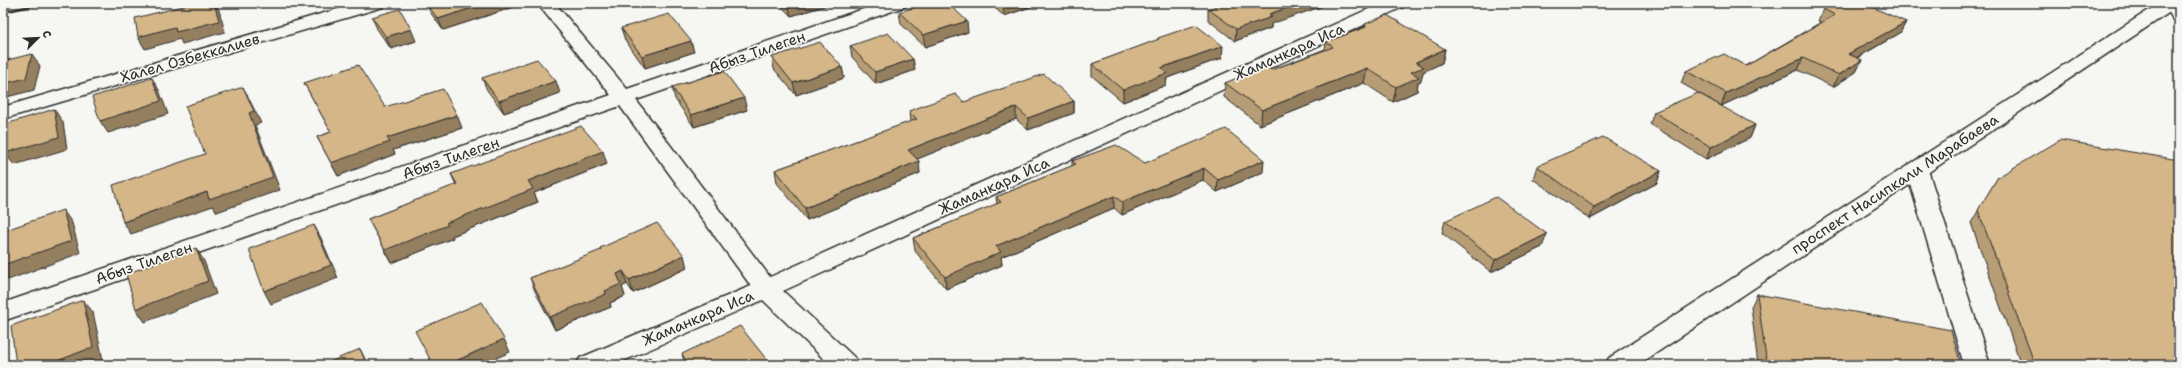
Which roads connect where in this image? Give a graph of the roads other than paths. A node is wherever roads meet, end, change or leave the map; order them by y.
1 (377, 3) edge
2 (546, 3) edge
3 (898, 3) edge
4 (1397, 3) edge
5 (2174, 7) edge
6 (624, 98) junction
7 (3, 113) edge
8 (1917, 170) junction
9 (766, 289) junction
10 (3, 312) edge
11 (589, 365) edge
12 (846, 365) edge
13 (1618, 365) edge
14 (1976, 365) edge

1 - 7 street, Халел Озбеккалиев
2 - 6 street
3 - 6 street, Абыз Тилеген
4 - 9 street, Жаманкара Иса
5 - 8 street, проспект Насипкали Марабаева
6 - 9 street
6 - 10 street, Абыз Тилеген
8 - 13 street, проспект Насипкали Марабаева
8 - 14 street
9 - 11 street, Жаманкара Иса
9 - 12 street

